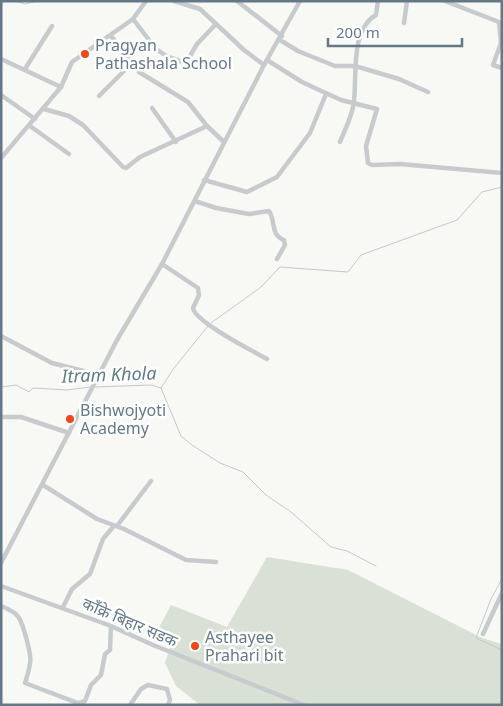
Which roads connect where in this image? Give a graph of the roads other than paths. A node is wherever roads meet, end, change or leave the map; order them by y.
1 (146, 1) edge
2 (174, 1) edge
3 (237, 1) edge
4 (300, 1) edge
5 (378, 1) edge
6 (407, 1) edge
7 (445, 1) edge
8 (133, 19) junction
9 (404, 23) dead end
10 (216, 24) junction
11 (52, 26) dead end
12 (111, 36) junction
13 (281, 38) junction
14 (1, 60) edge
15 (132, 63) junction
16 (266, 63) junction
17 (355, 66) junction
18 (502, 68) edge
19 (25, 69) junction
20 (61, 87) junction
21 (428, 92) dead end
22 (1, 94) edge
23 (326, 94) junction
24 (99, 96) dead end
25 (354, 103) junction
26 (152, 108) dead end
27 (44, 109) junction
28 (35, 119) junction
29 (30, 126) junction
30 (207, 126) junction
31 (176, 142) junction
32 (224, 142) junction
33 (340, 142) dead end
34 (69, 154) dead end
35 (1, 158) edge
36 (502, 173) edge
37 (204, 180) junction
38 (195, 201) junction
39 (277, 259) dead end
40 (162, 264) junction
41 (1, 336) edge
42 (267, 359) dead end
43 (99, 375) junction
44 (1, 417) edge
45 (69, 433) junction
46 (151, 481) dead end
47 (43, 485) junction
48 (115, 526) junction
49 (216, 562) dead end
50 (1, 563) edge
51 (1, 586) edge
52 (502, 593) edge
53 (1, 606) edge
54 (63, 607) junction
55 (110, 626) junction
56 (483, 634) dead end
57 (81, 704) edge
58 (130, 705) edge
59 (168, 705) edge
60 (304, 705) edge

1 - 8 street
2 - 10 street
3 - 13 street
4 - 13 street
5 - 17 street
6 - 9 street
7 - 18 street
8 - 10 street
8 - 12 street
10 - 16 street
11 - 19 street
12 - 15 street
12 - 20 street
13 - 16 street
13 - 17 street
14 - 19 street
15 - 24 street
15 - 30 street
16 - 23 street
16 - 32 street
17 - 21 street
17 - 25 street
19 - 20 street
20 - 27 street
22 - 28 street
23 - 25 street
23 - 37 street
25 - 33 street
25 - 36 street
26 - 31 street
27 - 28 street
27 - 31 street
28 - 29 street
29 - 34 street
29 - 35 street
30 - 31 street
30 - 32 street
32 - 37 street
37 - 38 street
38 - 39 street
38 - 40 street
40 - 42 street
40 - 43 street
41 - 43 street
43 - 45 street
44 - 45 street
45 - 47 street
46 - 48 street
47 - 48 street
47 - 50 street
48 - 49 street
48 - 54 street
51 - 54 street, काँक्रे बिहार सडक
52 - 56 street
53 - 57 street
54 - 55 street, काँक्रे बिहार सडक
55 - 57 street
55 - 60 street, काँक्रे बिहार सडक
58 - 59 street

